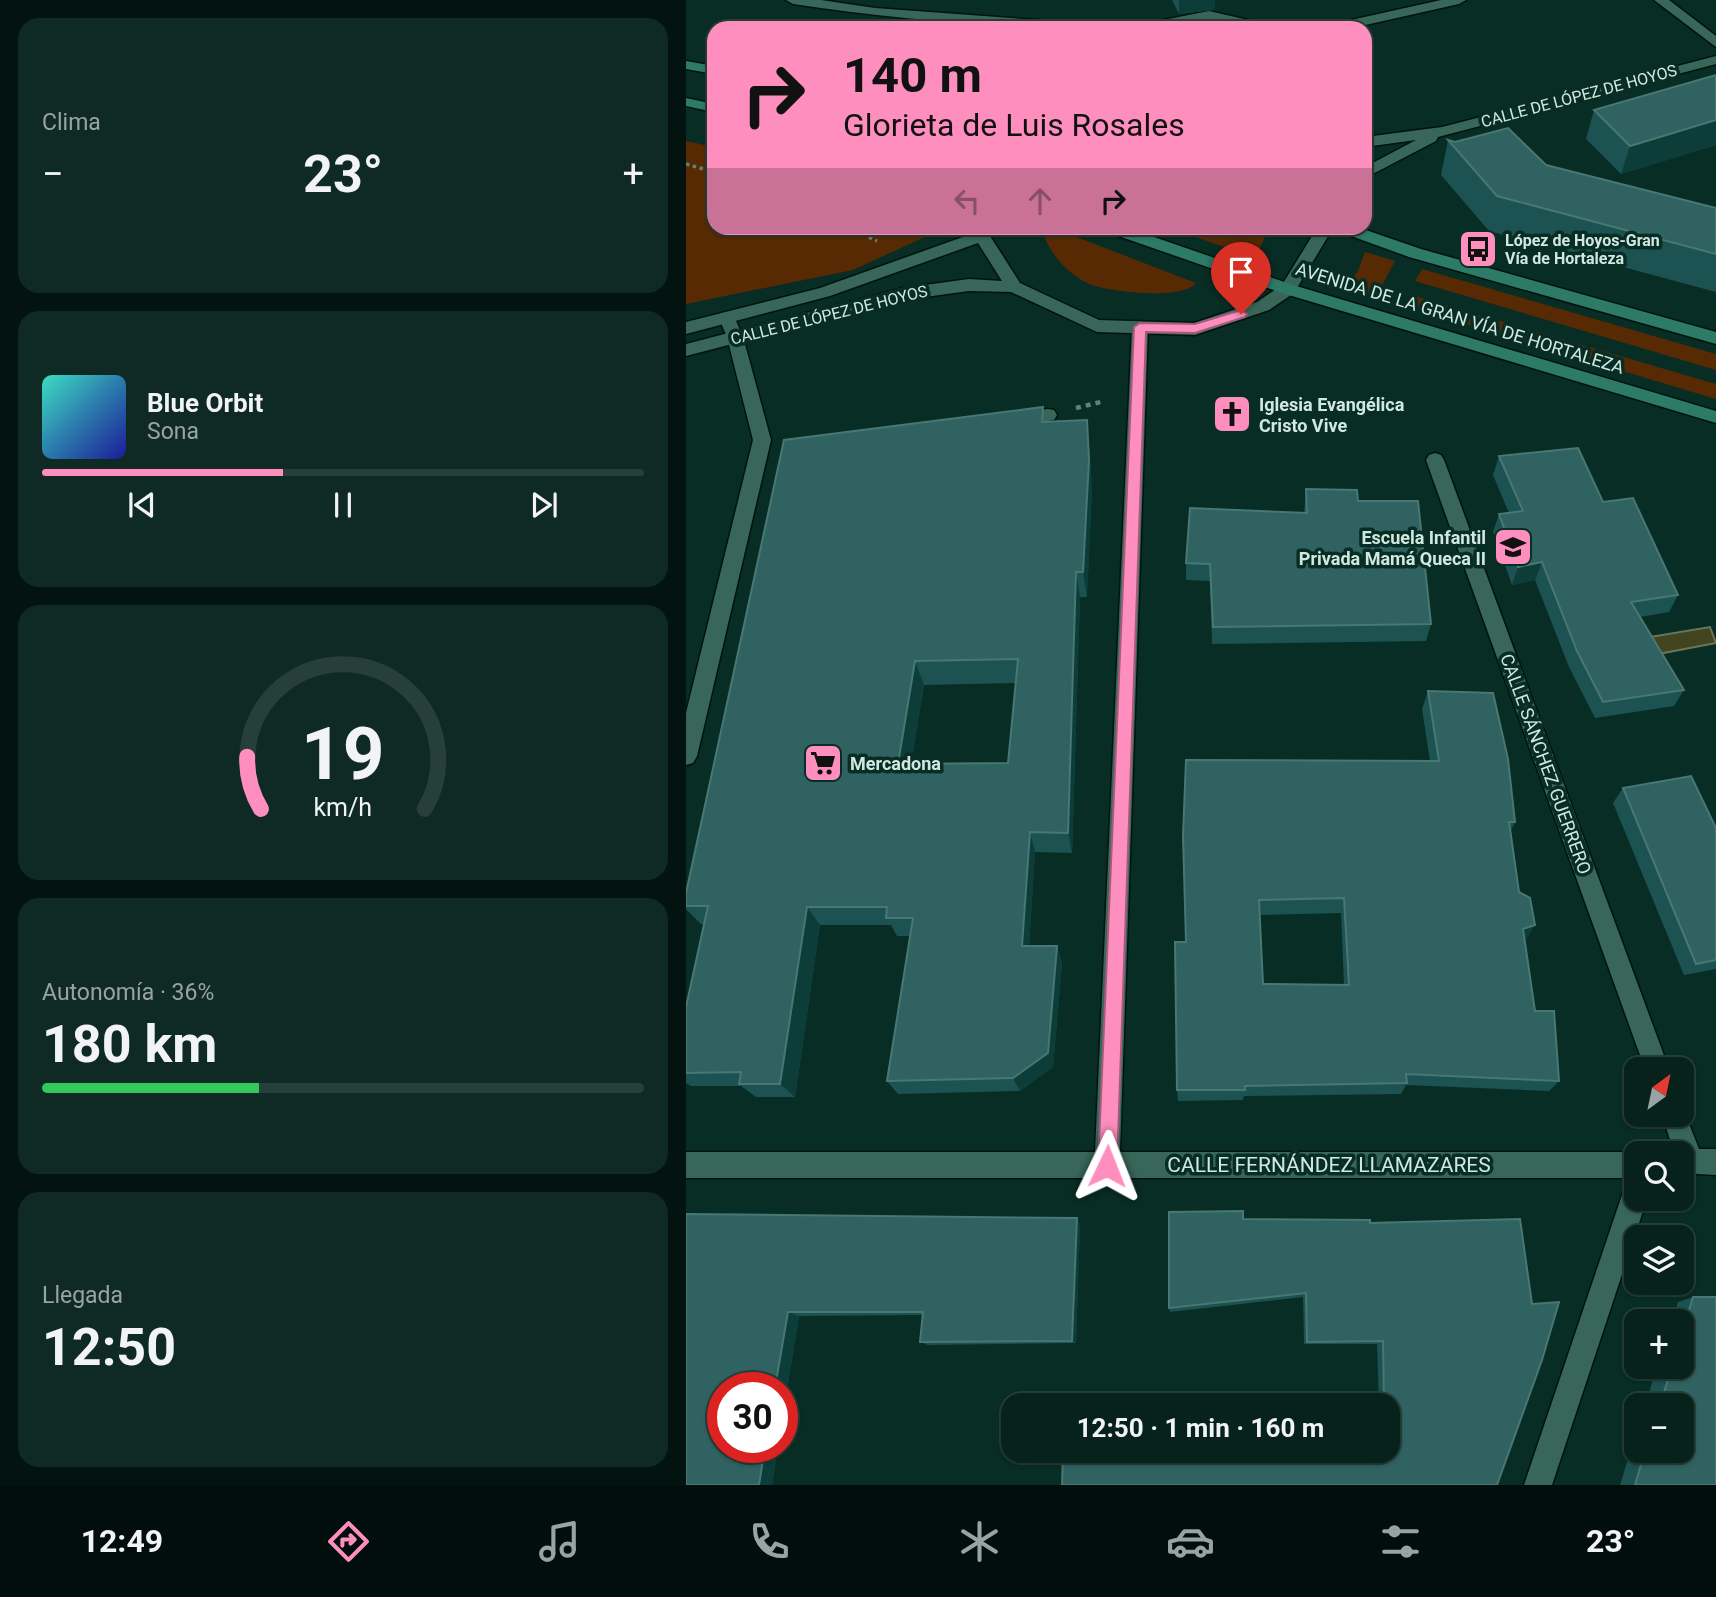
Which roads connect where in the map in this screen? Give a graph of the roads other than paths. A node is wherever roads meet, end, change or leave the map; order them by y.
1 (793, 0) edge
2 (1459, 0) edge
3 (1661, 0) edge
4 (997, 21) edge
5 (1179, 21) edge
6 (1235, 21) edge
7 (1364, 21) edge
8 (1716, 43) edge
9 (1716, 60) edge
10 (686, 65) edge
11 (707, 69) edge
12 (686, 102) edge
13 (707, 106) edge
14 (1442, 132) junction
15 (1372, 141) edge
16 (1372, 169) edge
17 (975, 235) edge
18 (984, 235) edge
19 (1133, 235) edge
20 (1321, 235) edge
21 (1365, 235) edge
22 (1014, 287) junction
23 (1287, 289) junction
24 (727, 318) junction
25 (1140, 327) junction
26 (686, 328) edge
27 (735, 337) junction
28 (1716, 338) edge
29 (686, 350) edge
30 (1048, 415) road end
31 (1716, 417) edge
32 (993, 422) edge
33 (1435, 460) dead end
34 (686, 756) edge
35 (1653, 1057) edge
36 (1694, 1161) edge
37 (1716, 1162) edge
38 (1624, 1165) edge
39 (686, 1166) edge
40 (1107, 1166) junction
41 (1630, 1211) edge
42 (1538, 1485) edge

1 - 4 street
2 - 7 street
3 - 8 street
5 - 6 street
9 - 14 street, CALLE DE LÓPEZ DE HOYOS
10 - 11 main road
12 - 13 main road
14 - 15 street, CALLE DE LÓPEZ DE HOYOS
14 - 16 street, CALLE DE LÓPEZ DE HOYOS
17 - 24 street, CALLE DE LÓPEZ DE HOYOS
18 - 22 street
19 - 23 main road, AVENIDA DE LA GRAN VÍA DE HORTALEZA
20 - 23 street
21 - 28 main road
22 - 25 street
22 - 27 street, CALLE DE LÓPEZ DE HOYOS
23 - 25 street
23 - 31 main road, AVENIDA DE LA GRAN VÍA DE HORTALEZA
24 - 26 street, CALLE DE LÓPEZ DE HOYOS
24 - 27 street
25 - 40 street
27 - 29 street, CALLE DE LÓPEZ DE HOYOS
27 - 34 street
30 - 32 street
33 - 35 street, CALLE SÁNCHEZ GUERRERO
36 - 37 street
38 - 40 street, CALLE FERNÁNDEZ LLAMAZARES
39 - 40 street, CALLE FERNÁNDEZ LLAMAZARES
41 - 42 street

